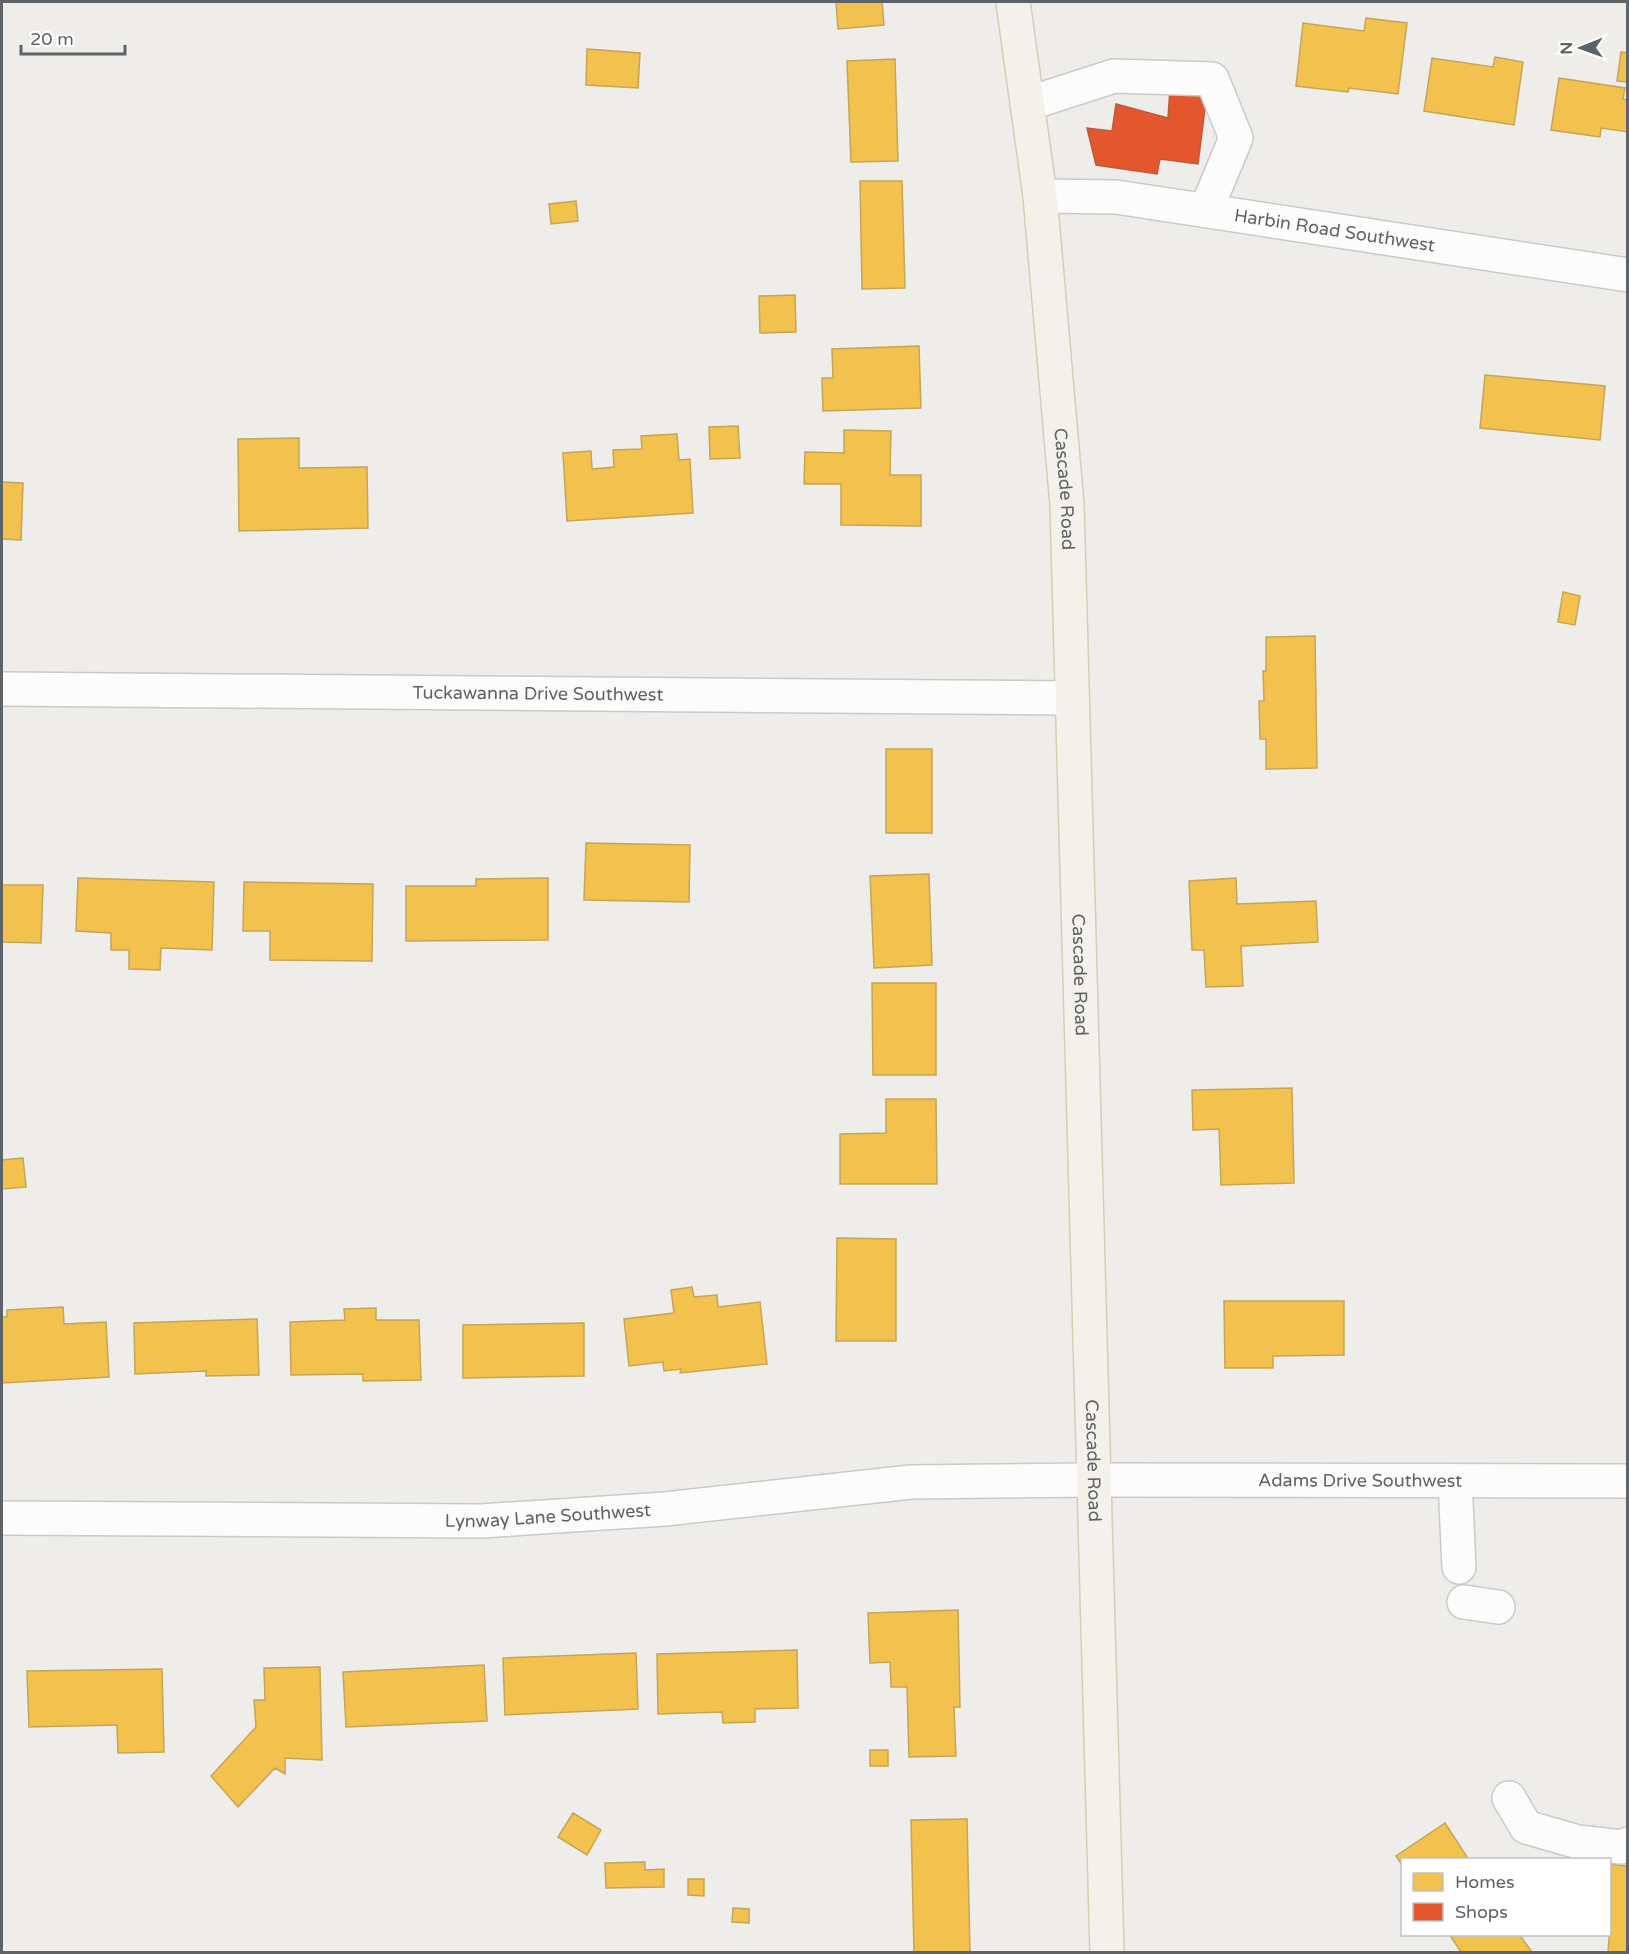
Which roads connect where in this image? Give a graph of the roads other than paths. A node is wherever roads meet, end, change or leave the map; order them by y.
1 (1013, 2) edge
2 (1027, 104) junction
3 (1040, 196) junction
4 (1206, 210) junction
5 (1628, 275) edge
6 (2, 688) edge
7 (1072, 698) junction
8 (1094, 1480) junction
9 (1455, 1480) junction
10 (1628, 1481) edge
11 (2, 1518) edge
12 (1459, 1567) dead end
13 (1464, 1602) dead end
14 (1498, 1607) dead end
15 (1509, 1798) dead end
16 (1628, 1844) edge
17 (1107, 1953) edge

1 - 2 main road, Cascade Road
2 - 3 main road, Cascade Road
2 - 4 street
3 - 4 street, Harbin Road Southwest
3 - 7 main road, Cascade Road
4 - 5 street, Harbin Road Southwest
6 - 7 street, Tuckawanna Drive Southwest
7 - 8 main road, Cascade Road
8 - 9 street, Adams Drive Southwest
8 - 11 street, Lynway Lane Southwest
8 - 17 main road, Cascade Road
9 - 10 street, Adams Drive Southwest
9 - 12 street
13 - 14 street
15 - 16 street

